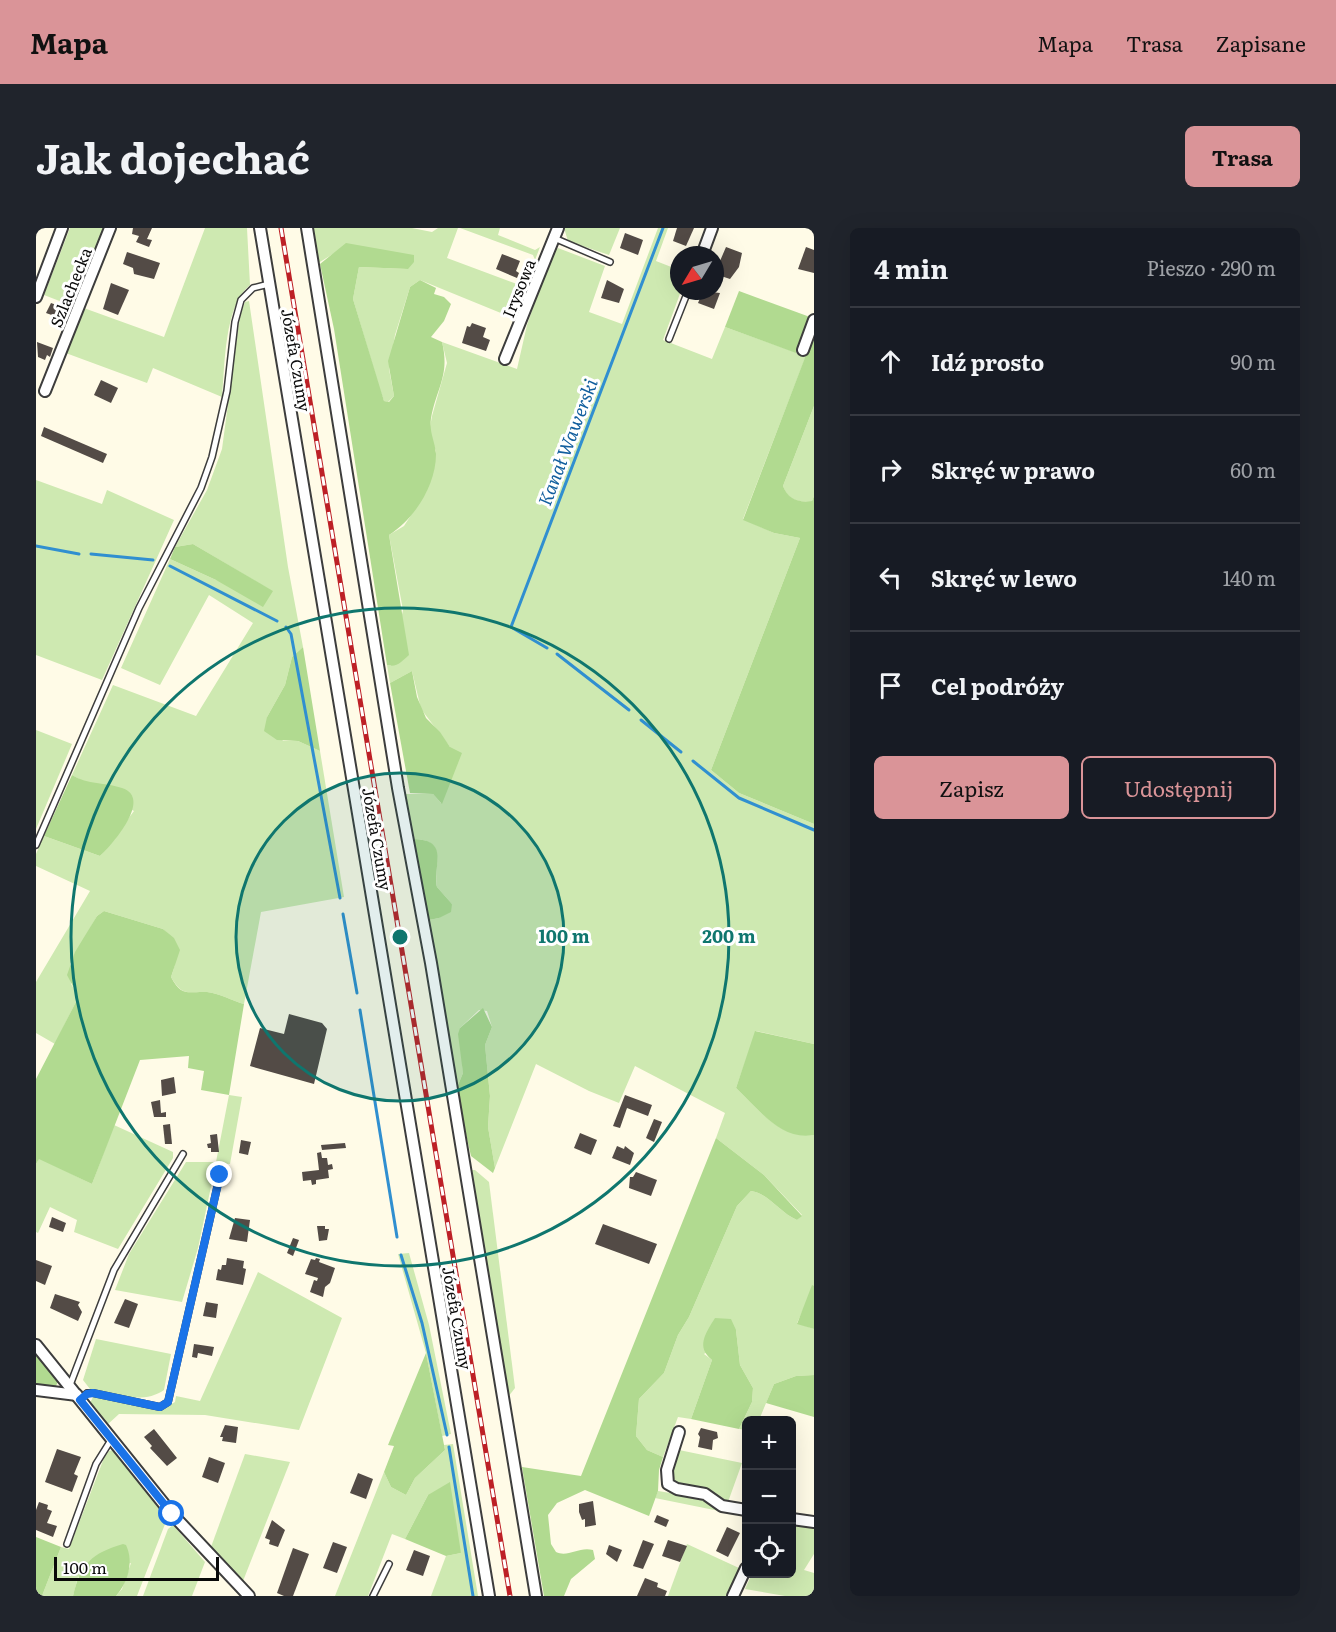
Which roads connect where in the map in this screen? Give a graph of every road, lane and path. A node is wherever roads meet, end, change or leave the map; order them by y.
1 (62, 228) edge
2 (110, 228) edge
3 (260, 228) edge
4 (307, 228) edge
5 (712, 228) edge
6 (556, 233) edge
7 (705, 246) edge
8 (610, 262) dead end
9 (269, 284) junction
10 (36, 297) edge
11 (684, 300) edge
12 (814, 320) edge
13 (669, 339) dead end
14 (803, 350) dead end
15 (505, 359) dead end
16 (45, 391) dead end
17 (36, 845) edge
18 (183, 1154) dead end
19 (220, 1175) dead end
20 (36, 1345) edge
21 (69, 1386) junction
22 (36, 1390) edge
23 (79, 1398) junction
24 (679, 1432) dead end
25 (112, 1438) junction
26 (742, 1509) edge
27 (796, 1520) edge
28 (814, 1522) edge
29 (67, 1544) dead end
30 (389, 1564) dead end
31 (742, 1578) edge
32 (249, 1596) edge
33 (373, 1596) edge
34 (489, 1596) edge
35 (536, 1596) edge
36 (733, 1596) edge

1 - 10 street
2 - 16 street, Szlachecka
3 - 9 street, Józefa Czumy
4 - 35 street
5 - 7 street
6 - 8 lane
6 - 15 street, Irysowa
9 - 17 lane
9 - 34 street, Józefa Czumy
11 - 13 lane
12 - 14 street
18 - 21 lane
19 - 23 lane
20 - 21 street
21 - 23 street
22 - 23 street
23 - 25 street
24 - 26 street
25 - 29 lane
25 - 32 street
27 - 28 street
30 - 33 lane
31 - 36 street

